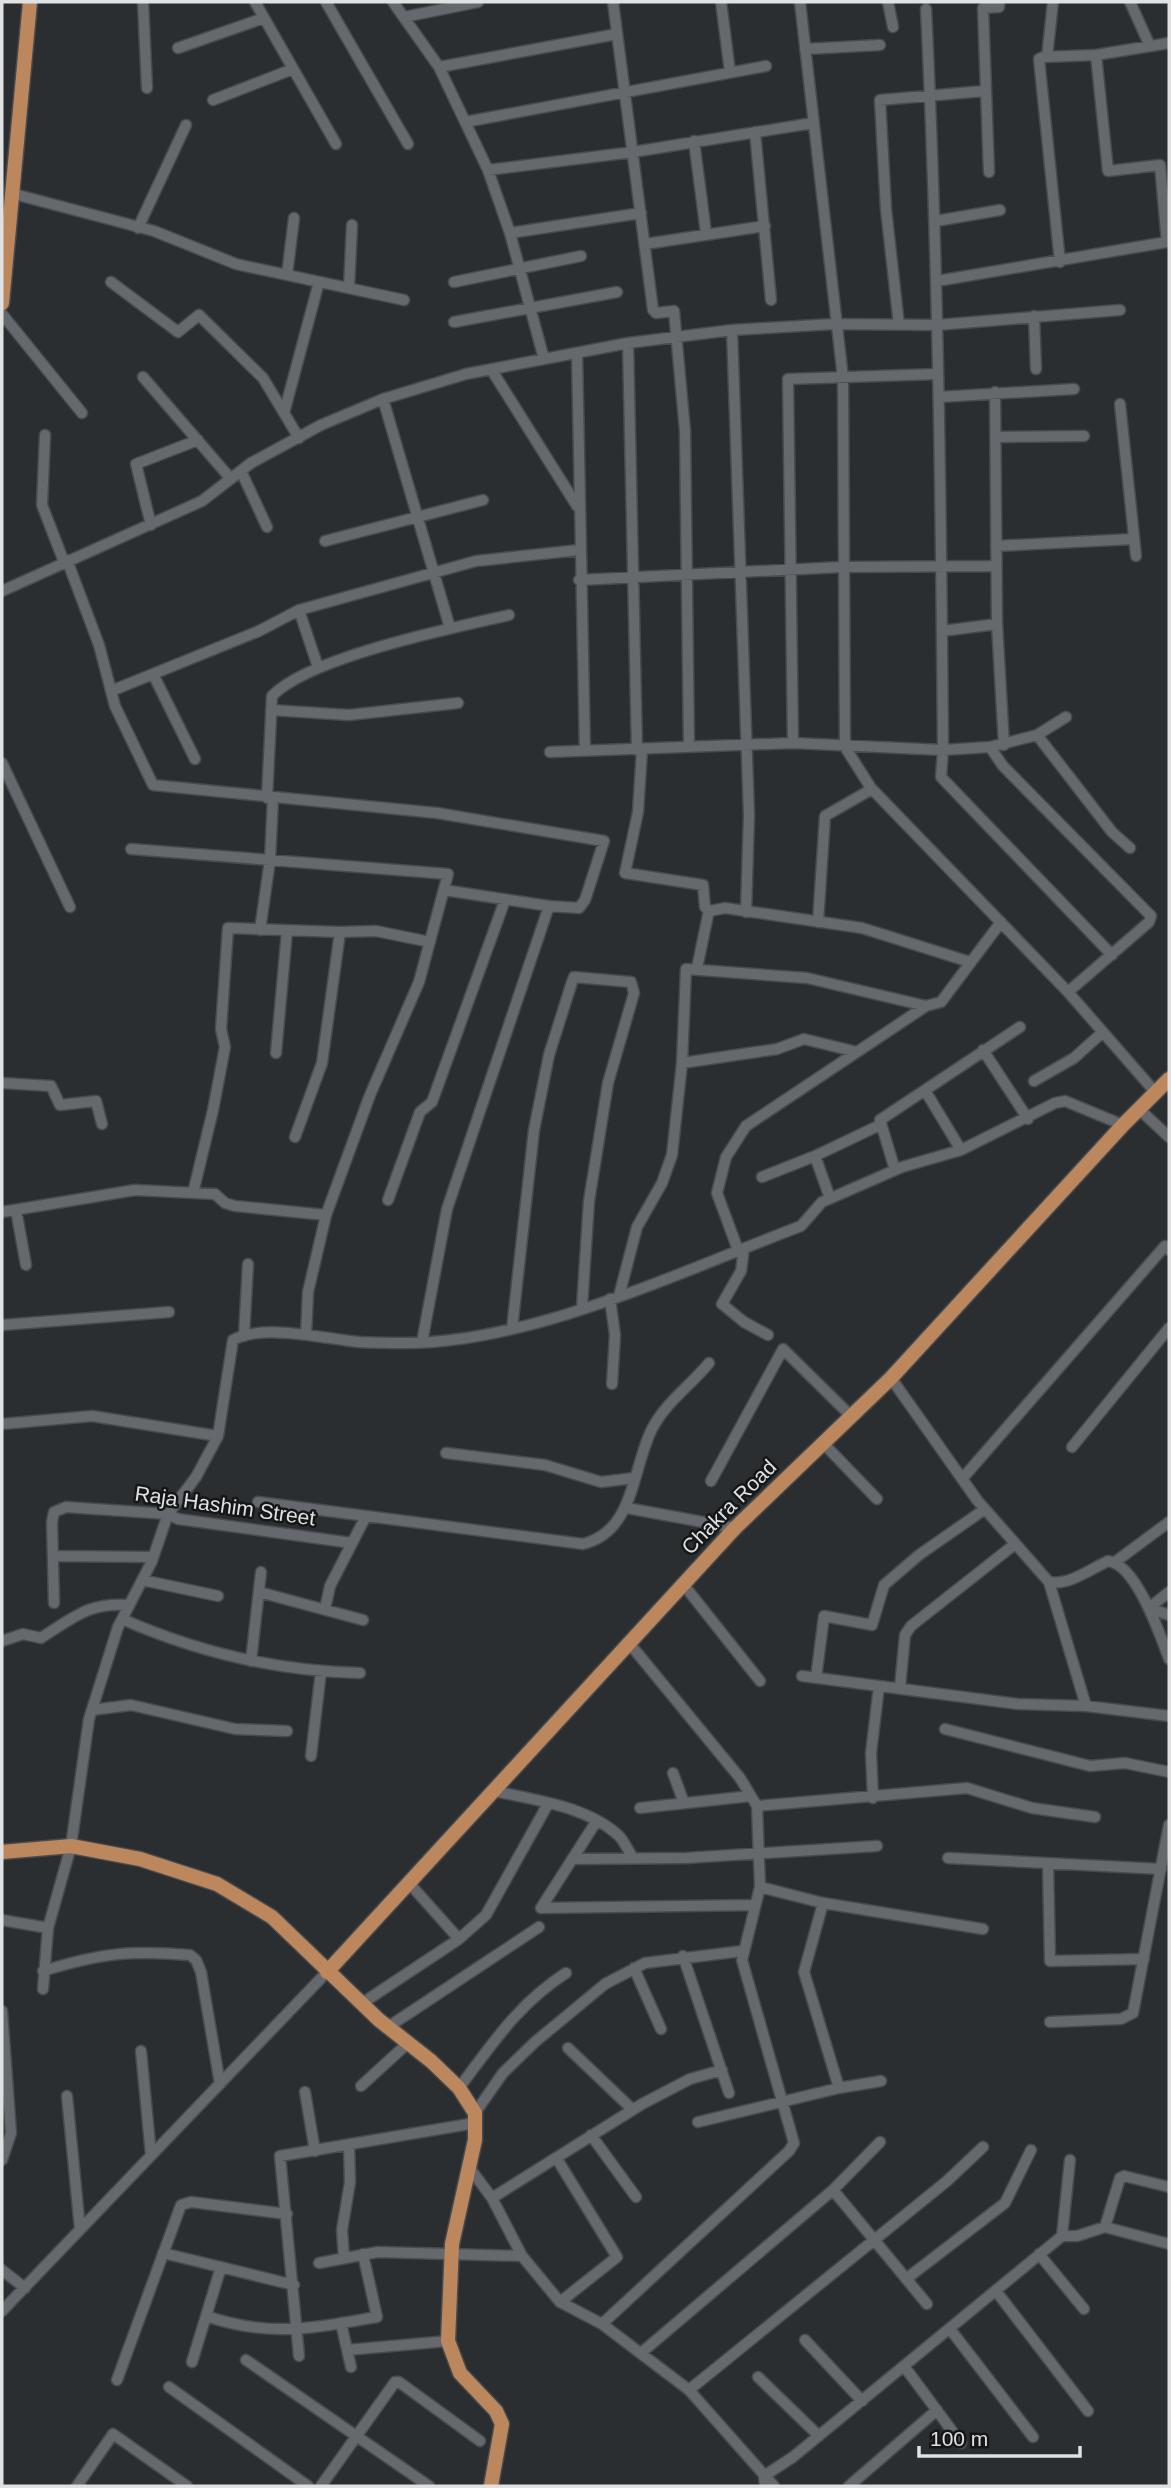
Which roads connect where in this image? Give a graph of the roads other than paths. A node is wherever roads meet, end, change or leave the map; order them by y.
1 (30, 2) edge
2 (143, 2) edge
3 (255, 2) edge
4 (326, 2) edge
5 (393, 2) edge
6 (478, 2) edge
7 (613, 2) edge
8 (721, 2) edge
9 (800, 2) edge
10 (888, 2) edge
11 (999, 2) edge
12 (1054, 2) edge
13 (1130, 2) edge
14 (926, 9) dead end
15 (404, 17) junction
16 (264, 18) junction
17 (893, 27) dead end
18 (617, 34) junction
19 (1169, 43) edge
20 (880, 45) dead end
21 (1150, 47) junction
22 (178, 48) dead end
23 (804, 49) junction
24 (1096, 55) junction
25 (1047, 57) junction
26 (439, 66) junction
27 (766, 66) dead end
28 (293, 69) junction
29 (730, 72) junction
30 (147, 88) dead end
31 (625, 91) junction
32 (984, 91) junction
33 (930, 95) junction
34 (214, 100) dead end
35 (465, 122) junction
36 (813, 123) junction
37 (186, 125) dead end
38 (755, 132) junction
39 (694, 141) junction
40 (336, 144) dead end
41 (408, 144) dead end
42 (633, 152) junction
43 (488, 170) junction
44 (989, 172) dead end
45 (14, 194) junction
46 (1000, 210) dead end
47 (640, 213) junction
48 (294, 218) dead end
49 (936, 221) junction
50 (352, 225) dead end
51 (765, 226) junction
52 (138, 228) junction
53 (510, 233) junction
54 (706, 233) junction
55 (645, 244) junction
56 (581, 256) dead end
57 (1060, 262) junction
58 (520, 270) junction
59 (287, 275) junction
60 (3, 279) edge
61 (937, 281) junction
62 (111, 282) dead end
63 (319, 282) junction
64 (454, 282) dead end
65 (349, 288) junction
66 (617, 292) dead end
67 (404, 300) dead end
68 (771, 300) dead end
69 (2, 303) edge
70 (530, 308) junction
71 (1120, 310) dead end
72 (2, 314) edge
73 (1034, 316) junction
74 (454, 322) dead end
75 (834, 324) junction
76 (899, 325) junction
77 (937, 325) junction
78 (732, 330) junction
79 (678, 336) junction
80 (628, 343) junction
81 (576, 353) junction
82 (544, 359) junction
83 (491, 369) junction
84 (1036, 369) dead end
85 (938, 374) junction
86 (143, 377) dead end
87 (843, 378) junction
88 (1074, 389) dead end
89 (995, 392) junction
90 (939, 397) junction
91 (383, 399) junction
92 (1120, 404) dead end
93 (82, 413) dead end
94 (284, 413) junction
95 (46, 435) dead end
96 (1084, 436) dead end
97 (996, 437) junction
98 (299, 438) junction
99 (198, 440) junction
100 (241, 471) junction
101 (231, 479) junction
102 (484, 500) dead end
103 (578, 508) junction
104 (419, 517) junction
105 (151, 525) junction
106 (267, 527) dead end
107 (1133, 539) junction
108 (325, 541) dead end
109 (996, 545) junction
110 (579, 550) junction
111 (1136, 556) dead end
112 (65, 561) junction
113 (942, 566) junction
114 (996, 566) junction
115 (842, 567) junction
116 (789, 569) junction
117 (738, 571) junction
118 (435, 573) junction
119 (688, 574) junction
120 (635, 576) junction
121 (579, 580) junction
122 (2, 591) edge
123 (299, 610) junction
124 (509, 615) dead end
125 (997, 624) junction
126 (450, 628) junction
127 (943, 631) junction
128 (318, 667) junction
129 (153, 674) junction
130 (111, 691) junction
131 (458, 703) dead end
132 (271, 710) junction
133 (1066, 717) dead end
134 (1037, 735) junction
135 (793, 743) junction
136 (744, 744) junction
137 (1004, 745) junction
138 (689, 747) junction
139 (845, 747) junction
140 (990, 747) junction
141 (639, 750) junction
142 (943, 750) junction
143 (585, 751) junction
144 (550, 752) dead end
145 (195, 759) dead end
146 (2, 763) edge
147 (872, 789) junction
148 (270, 798) junction
149 (131, 849) dead end
150 (1130, 849) dead end
151 (270, 860) junction
152 (444, 890) junction
153 (505, 900) junction
154 (549, 906) junction
155 (70, 907) dead end
156 (710, 911) junction
157 (746, 912) junction
158 (818, 922) junction
159 (1001, 922) junction
160 (260, 930) junction
161 (287, 931) junction
162 (341, 932) junction
163 (430, 942) junction
164 (1112, 955) junction
165 (970, 961) junction
166 (697, 968) junction
167 (1068, 992) junction
168 (926, 1006) junction
169 (1020, 1027) dead end
170 (1103, 1031) junction
171 (983, 1050) junction
172 (857, 1052) junction
173 (276, 1053) dead end
174 (682, 1063) junction
175 (1169, 1079) edge
176 (1034, 1081) dead end
177 (2, 1083) edge
178 (926, 1092) junction
179 (1156, 1093) junction
180 (1139, 1109) junction
181 (1028, 1119) junction
182 (102, 1124) dead end
183 (880, 1125) junction
184 (1123, 1125) junction
185 (295, 1137) dead end
186 (1169, 1137) edge
187 (961, 1150) junction
188 (815, 1156) junction
189 (895, 1170) junction
190 (762, 1177) dead end
191 (193, 1192) junction
192 (830, 1198) junction
193 (388, 1200) dead end
194 (16, 1210) junction
195 (2, 1212) edge
196 (326, 1215) junction
197 (741, 1249) junction
198 (1169, 1250) edge
199 (248, 1264) dead end
200 (26, 1265) dead end
201 (615, 1298) junction
202 (582, 1307) junction
203 (169, 1312) dead end
204 (2, 1325) edge
205 (1169, 1328) edge
206 (512, 1329) junction
207 (306, 1335) junction
208 (768, 1335) dead end
209 (244, 1336) junction
210 (422, 1342) junction
211 (709, 1363) dead end
212 (891, 1378) junction
213 (612, 1384) dead end
214 (851, 1416) junction
215 (2, 1424) edge
216 (218, 1436) junction
217 (824, 1443) junction
218 (1072, 1447) dead end
219 (446, 1452) dead end
220 (634, 1478) junction
221 (962, 1479) junction
222 (710, 1481) dead end
223 (877, 1499) dead end
224 (258, 1502) dead end
225 (627, 1507) junction
226 (985, 1509) junction
227 (168, 1514) junction
228 (365, 1518) junction
229 (1169, 1521) edge
230 (735, 1528) junction
231 (352, 1543) junction
232 (1015, 1544) junction
233 (55, 1556) junction
234 (153, 1557) junction
235 (1115, 1562) junction
236 (261, 1572) dead end
237 (142, 1580) junction
238 (1049, 1582) junction
239 (683, 1584) junction
240 (259, 1592) junction
241 (1169, 1592) edge
242 (218, 1596) dead end
243 (54, 1603) dead end
244 (129, 1605) junction
245 (1149, 1608) junction
246 (325, 1609) junction
247 (1169, 1615) edge
248 (122, 1619) junction
249 (363, 1620) dead end
250 (2, 1641) edge
251 (629, 1643) junction
252 (1169, 1659) edge
253 (251, 1661) junction
254 (321, 1671) junction
255 (360, 1673) dead end
256 (802, 1676) dead end
257 (816, 1678) junction
258 (760, 1681) dead end
259 (879, 1686) junction
260 (900, 1687) junction
261 (1086, 1706) junction
262 (92, 1710) junction
263 (1169, 1716) edge
264 (945, 1729) dead end
265 (287, 1731) dead end
266 (311, 1756) dead end
267 (1169, 1772) edge
268 (673, 1773) dead end
269 (494, 1791) junction
270 (873, 1798) junction
271 (754, 1801) junction
272 (684, 1803) junction
273 (548, 1804) junction
274 (640, 1808) dead end
275 (1095, 1817) dead end
276 (596, 1822) junction
277 (1169, 1825) edge
278 (71, 1846) junction
279 (877, 1846) dead end
280 (2, 1852) edge
281 (761, 1854) junction
282 (632, 1858) junction
283 (948, 1858) dead end
284 (572, 1859) junction
285 (1048, 1864) junction
286 (1161, 1870) junction
287 (409, 1883) junction
288 (760, 1887) junction
289 (822, 1903) junction
290 (755, 1905) junction
291 (2, 1920) edge
292 (539, 1927) dead end
293 (48, 1928) junction
294 (983, 1929) dead end
295 (459, 1939) junction
296 (742, 1951) junction
297 (683, 1956) junction
298 (1144, 1959) junction
299 (634, 1968) junction
300 (43, 1971) junction
301 (327, 1972) junction
302 (566, 1973) dead end
303 (43, 1989) dead end
304 (361, 2004) junction
305 (2, 2011) edge
306 (1050, 2022) dead end
307 (388, 2027) junction
308 (661, 2029) dead end
309 (408, 2043) junction
310 (568, 2048) dead end
311 (141, 2051) dead end
312 (722, 2070) junction
313 (881, 2081) dead end
314 (220, 2084) junction
315 (360, 2086) dead end
316 (459, 2088) junction
317 (839, 2088) junction
318 (305, 2092) dead end
319 (729, 2093) dead end
320 (67, 2096) dead end
321 (784, 2101) junction
322 (632, 2109) junction
323 (475, 2118) junction
324 (698, 2122) dead end
325 (591, 2135) junction
326 (880, 2142) dead end
327 (349, 2145) junction
328 (983, 2147) dead end
329 (1031, 2150) dead end
330 (314, 2151) junction
331 (150, 2155) junction
332 (557, 2159) junction
333 (2, 2160) edge
334 (1070, 2160) dead end
335 (469, 2168) junction
336 (1169, 2188) edge
337 (833, 2190) junction
338 (636, 2197) dead end
339 (492, 2198) junction
340 (286, 2214) junction
341 (1105, 2227) junction
342 (80, 2229) junction
343 (1062, 2236) junction
344 (873, 2241) junction
345 (1169, 2244) edge
346 (163, 2253) junction
347 (363, 2254) junction
348 (1039, 2254) junction
349 (451, 2255) junction
350 (522, 2256) junction
351 (344, 2258) junction
352 (319, 2263) dead end
353 (221, 2267) junction
354 (2, 2270) edge
355 (906, 2279) junction
356 (294, 2285) junction
357 (24, 2288) junction
358 (996, 2291) junction
359 (560, 2302) junction
360 (927, 2304) dead end
361 (1084, 2309) dead end
362 (2, 2311) edge
363 (206, 2316) junction
364 (341, 2323) junction
365 (602, 2325) junction
366 (950, 2329) junction
367 (297, 2330) junction
368 (805, 2340) dead end
369 (448, 2341) junction
370 (347, 2350) junction
371 (641, 2353) junction
372 (299, 2356) dead end
373 (246, 2360) dead end
374 (192, 2362) dead end
375 (351, 2367) dead end
376 (904, 2367) junction
377 (758, 2377) dead end
378 (117, 2381) dead end
379 (169, 2387) dead end
380 (689, 2390) junction
381 (862, 2401) junction
382 (937, 2410) junction
383 (1088, 2411) dead end
384 (356, 2436) junction
385 (819, 2436) junction
386 (1033, 2437) dead end
387 (480, 2441) dead end
388 (961, 2443) dead end
389 (765, 2481) edge
390 (77, 2486) edge
391 (187, 2486) edge
392 (308, 2486) edge
393 (321, 2486) edge
394 (429, 2486) edge
395 (491, 2486) edge
396 (774, 2486) edge
397 (849, 2486) edge

1 - 45 main road
2 - 30 street
3 - 16 street
4 - 41 street
5 - 15 street
6 - 15 street
7 - 18 street
8 - 29 street
9 - 23 street
10 - 17 street
11 - 32 street
12 - 25 street
13 - 21 street
14 - 33 street
15 - 26 street
16 - 22 street
16 - 28 street
18 - 26 street
18 - 31 street
19 - 21 street
20 - 23 street
21 - 24 street
23 - 36 street
24 - 25 street
24 - 57 street
25 - 57 street
26 - 35 street
27 - 29 street
28 - 34 street
28 - 40 street
29 - 31 street
31 - 35 street
31 - 42 street
32 - 33 street
32 - 44 street
33 - 49 street
33 - 76 street
35 - 43 street
36 - 38 street
36 - 75 street
37 - 52 street
38 - 39 street
38 - 51 street
39 - 42 street
39 - 54 street
42 - 43 street
42 - 47 street
43 - 53 street
45 - 52 street
45 - 60 main road
46 - 49 street
47 - 53 street
47 - 55 street
48 - 59 street
49 - 61 street
50 - 65 street
51 - 54 street
51 - 68 street
52 - 59 street
53 - 58 street
54 - 55 street
55 - 79 street
56 - 58 street
57 - 61 street
58 - 64 street
58 - 70 street
59 - 63 street
60 - 69 main road
61 - 77 street
62 - 94 street
63 - 65 street
63 - 94 street
65 - 67 street
66 - 70 street
70 - 74 street
70 - 82 street
71 - 73 street
72 - 93 street
73 - 77 street
73 - 84 street
75 - 76 street
75 - 78 street
75 - 87 street
76 - 77 street
77 - 85 street
78 - 79 street
78 - 117 street
79 - 80 street
79 - 119 street
80 - 81 street
80 - 120 street
81 - 82 street
81 - 103 street
82 - 83 street
83 - 91 street
83 - 103 street
85 - 87 street
85 - 90 street
86 - 99 street
87 - 115 street
87 - 116 street
88 - 89 street
89 - 90 street
89 - 97 street
90 - 113 street
91 - 98 street
91 - 104 street
92 - 107 street
94 - 98 street
95 - 112 street
96 - 97 street
97 - 109 street
98 - 100 street
99 - 101 street
99 - 105 street
100 - 101 street
100 - 106 street
101 - 105 street
102 - 104 street
103 - 110 street
104 - 108 street
104 - 118 street
105 - 112 street
107 - 109 street
107 - 111 street
109 - 114 street
110 - 118 street
110 - 121 street
112 - 122 street
112 - 130 street
113 - 114 street
113 - 115 street
113 - 127 street
114 - 125 street
115 - 116 street
115 - 139 street
116 - 117 street
116 - 135 street
117 - 119 street
117 - 136 street
118 - 123 street
118 - 126 street
119 - 120 street
119 - 138 street
120 - 121 street
120 - 141 street
121 - 143 street
123 - 128 street
123 - 129 street
124 - 126 street
125 - 127 street
125 - 137 street
126 - 128 street
127 - 142 street
128 - 132 street
129 - 130 street
129 - 145 street
130 - 148 street
131 - 132 street
132 - 148 street
133 - 134 street
134 - 137 street
134 - 150 street
135 - 136 street
135 - 139 street
136 - 138 street
136 - 157 street
137 - 140 street
138 - 141 street
139 - 142 street
139 - 147 street
140 - 142 street
140 - 164 street
141 - 143 street
141 - 156 street
142 - 164 street
143 - 144 street
146 - 155 street
147 - 158 street
147 - 159 street
148 - 151 street
148 - 154 street
149 - 151 street
151 - 152 street
151 - 160 street
152 - 153 street
152 - 163 street
153 - 154 street
153 - 193 street
154 - 210 street
156 - 157 street
156 - 166 street
157 - 158 street
158 - 165 street
159 - 165 street
159 - 167 street
160 - 161 street
160 - 191 street
161 - 162 street
161 - 173 street
162 - 163 street
162 - 185 street
163 - 196 street
164 - 167 street
165 - 168 street
166 - 168 street
166 - 174 street
167 - 170 street
168 - 172 street
169 - 171 street
170 - 176 street
170 - 179 street
171 - 178 street
171 - 181 street
172 - 174 street
172 - 197 street
174 - 201 street
175 - 179 main road, Chakra Road
177 - 182 street
178 - 183 street
178 - 187 street
179 - 180 main road, Chakra Road
180 - 184 main road, Chakra Road
180 - 186 street
181 - 184 street
181 - 187 street
183 - 188 street
183 - 189 street
184 - 212 main road, Chakra Road
187 - 189 street
188 - 190 street
188 - 192 street
189 - 192 street
191 - 194 street
191 - 196 street
192 - 197 street
194 - 195 street
194 - 200 street
196 - 207 street
197 - 201 street
197 - 208 street
198 - 221 street
199 - 209 street
201 - 202 street
201 - 213 street
202 - 206 street
202 - 206 street
203 - 204 street
205 - 218 street
206 - 210 street
207 - 209 street
207 - 210 street
209 - 216 street
211 - 220 street
212 - 214 main road, Chakra Road
212 - 221 street
214 - 217 main road, Chakra Road
214 - 222 street
215 - 216 street
216 - 227 street
217 - 223 street
217 - 230 main road, Chakra Road
219 - 220 street
220 - 225 street
221 - 226 street
224 - 228 street
225 - 228 street
225 - 230 street
226 - 232 street
226 - 257 street
227 - 231 street, Raja Hashim Street
227 - 233 street, Raja Hashim Street
227 - 234 street
228 - 231 street
229 - 235 street
230 - 239 main road, Chakra Road
231 - 246 street
232 - 238 street
232 - 260 street
233 - 234 street
233 - 243 street
234 - 237 street
235 - 238 street
235 - 245 street
236 - 240 street
237 - 242 street
237 - 244 street
238 - 261 street
239 - 251 main road, Chakra Road
239 - 258 street
240 - 246 street
240 - 253 street
241 - 245 street
244 - 248 street
244 - 250 street
245 - 247 street
245 - 252 street
246 - 249 street
248 - 253 street
248 - 262 street
251 - 269 main road, Chakra Road
251 - 271 street
253 - 254 street
254 - 255 street
254 - 266 street
256 - 257 street
257 - 259 street
259 - 260 street
259 - 270 street
260 - 261 street
261 - 263 street
262 - 265 street
262 - 278 street
264 - 267 street
268 - 272 street
269 - 273 street
269 - 287 main road, Chakra Road
270 - 271 street
270 - 275 street
271 - 272 street
271 - 281 street
272 - 274 street
273 - 276 street
273 - 295 street
276 - 282 street
276 - 284 street
277 - 286 street
278 - 280 main road
278 - 293 street
278 - 301 main road
279 - 281 street
281 - 282 street
281 - 288 street
282 - 284 street
283 - 285 street
284 - 290 street
285 - 286 street
285 - 298 street
286 - 298 street
287 - 295 street
287 - 301 main road, Chakra Road
288 - 289 street
288 - 290 street
289 - 294 street
289 - 317 street
290 - 296 street
291 - 293 street
292 - 307 street
293 - 300 street
295 - 304 street
296 - 297 street
296 - 321 street
297 - 299 street
297 - 312 street
298 - 306 street
299 - 308 street
299 - 323 street
300 - 303 street
300 - 314 street
301 - 304 main road
301 - 314 street
302 - 316 street
304 - 307 main road
305 - 333 street
307 - 309 main road
309 - 315 street
309 - 316 main road
310 - 322 street
311 - 331 street
312 - 319 street
312 - 322 street
313 - 317 street
314 - 331 street
316 - 323 main road
317 - 321 street
318 - 330 street
320 - 342 street
321 - 324 street
321 - 365 street
322 - 325 street
323 - 327 street
323 - 335 main road
325 - 332 street
325 - 338 street
326 - 337 street
327 - 330 street
327 - 351 street
328 - 344 street
329 - 355 street
330 - 340 street
331 - 342 street
332 - 339 street
332 - 359 street
334 - 343 street
335 - 339 street
335 - 349 main road
336 - 341 street
337 - 344 street
337 - 371 street
339 - 350 street
340 - 346 street
340 - 356 street
341 - 343 street
341 - 345 street
342 - 357 street
343 - 348 street
344 - 355 street
344 - 380 street
346 - 353 street
346 - 378 street
347 - 349 street
347 - 351 street
347 - 364 street
348 - 358 street
348 - 361 street
349 - 350 street
349 - 369 main road
350 - 359 street
351 - 352 street
353 - 356 street
353 - 363 street
354 - 357 street
355 - 360 street
356 - 367 street
357 - 362 street
358 - 366 street
358 - 383 street
359 - 365 street
363 - 367 street
363 - 374 street
364 - 367 street
364 - 370 street
365 - 371 street
366 - 376 street
366 - 386 street
367 - 372 street
368 - 381 street
369 - 370 street
369 - 395 main road
370 - 375 street
371 - 380 street
373 - 384 street
376 - 381 street
376 - 382 street
377 - 385 street
379 - 392 street
380 - 389 street
381 - 385 street
382 - 388 street
382 - 397 street
384 - 387 street
384 - 393 street
384 - 394 street
385 - 389 street
389 - 396 street
390 - 391 street

